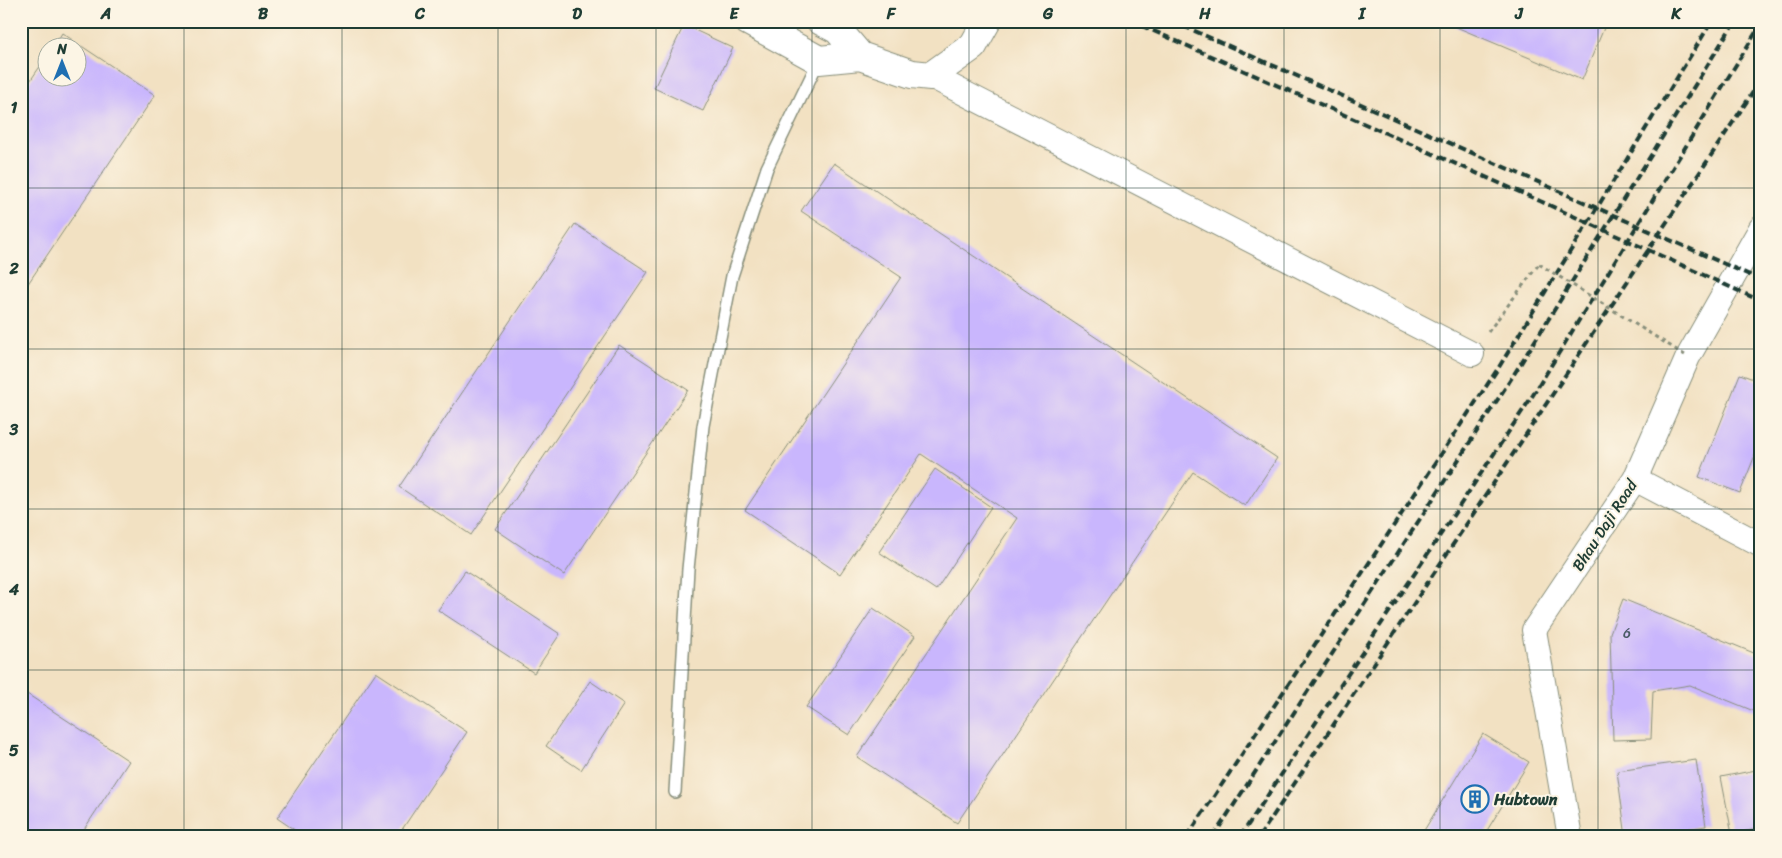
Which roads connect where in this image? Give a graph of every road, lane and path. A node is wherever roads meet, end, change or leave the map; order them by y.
1 (748, 21) edge
2 (821, 21) edge
3 (987, 21) edge
4 (860, 56) junction
5 (819, 60) junction
6 (931, 76) junction
7 (1761, 228) edge
8 (1472, 354) joint
9 (1688, 357) junction
10 (1635, 478) junction
11 (1761, 545) edge
12 (676, 792) dead end
13 (1570, 837) edge

1 - 5 main road
2 - 4 main road
3 - 6 main road
4 - 5 main road
4 - 6 main road
5 - 12 lane
6 - 8 street
7 - 9 street, Bhau Daji Road
8 - 9 path, bridge
9 - 10 street, Bhau Daji Road
10 - 11 street
10 - 13 street, Bhau Daji Road

